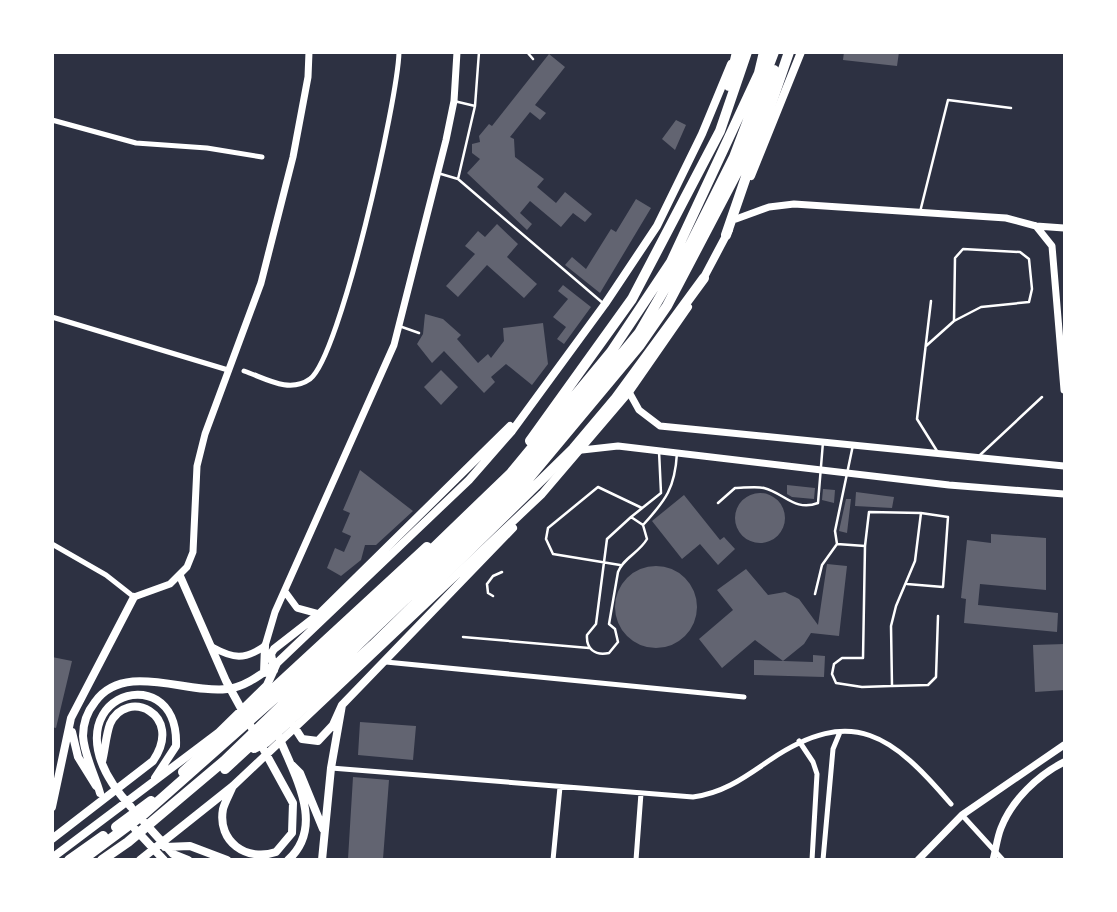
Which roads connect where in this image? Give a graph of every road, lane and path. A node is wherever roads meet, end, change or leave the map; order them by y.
1 (309, 52) edge
2 (399, 52) edge
3 (457, 52) edge
4 (479, 52) edge
5 (527, 52) edge
6 (736, 52) edge
7 (747, 52) edge
8 (757, 52) edge
9 (764, 52) edge
10 (774, 52) edge
11 (780, 52) edge
12 (789, 52) edge
13 (801, 52) edge
14 (533, 59) dead end
15 (752, 87) junction
16 (454, 101) junction
17 (475, 106) junction
18 (1011, 108) dead end
19 (52, 120) edge
20 (720, 131) junction
21 (262, 157) dead end
22 (437, 174) junction
23 (458, 179) junction
24 (920, 212) junction
25 (736, 219) junction
26 (1036, 226) junction
27 (1065, 229) edge
28 (726, 234) junction
29 (704, 278) junction
30 (931, 301) dead end
31 (605, 304) junction
32 (52, 317) edge
33 (954, 321) junction
34 (399, 326) junction
35 (419, 333) dead end
36 (926, 346) junction
37 (228, 370) junction
38 (244, 371) dead end
39 (1065, 390) edge
40 (629, 392) junction
41 (537, 396) junction
42 (1042, 397) dead end
43 (823, 442) junction
44 (853, 445) junction
45 (583, 450) junction
46 (659, 451) junction
47 (677, 453) junction
48 (938, 454) junction
49 (977, 458) junction
50 (1065, 466) edge
51 (821, 469) junction
52 (847, 472) junction
53 (542, 494) junction
54 (1065, 494) edge
55 (656, 498) junction
56 (663, 503) junction
57 (718, 503) dead end
58 (642, 508) junction
59 (921, 513) junction
60 (631, 517) junction
61 (643, 525) junction
62 (52, 544) edge
63 (837, 544) junction
64 (865, 546) junction
65 (602, 560) junction
66 (620, 565) junction
67 (502, 572) dead end
68 (180, 576) junction
69 (905, 584) junction
70 (286, 593) junction
71 (815, 594) dead end
72 (493, 596) dead end
73 (134, 597) junction
74 (319, 614) junction
75 (938, 616) dead end
76 (463, 637) dead end
77 (265, 646) junction
78 (212, 647) junction
79 (589, 648) junction
80 (386, 662) junction
81 (277, 663) junction
82 (892, 686) junction
83 (744, 697) dead end
84 (342, 705) junction
85 (71, 718) junction
86 (841, 731) junction
87 (221, 733) junction
88 (799, 741) junction
89 (1065, 745) edge
90 (224, 761) junction
91 (289, 762) junction
92 (1065, 762) edge
93 (102, 765) junction
94 (331, 768) junction
95 (233, 786) junction
96 (560, 787) junction
97 (147, 789) junction
98 (100, 793) junction
99 (641, 793) junction
100 (951, 804) dead end
101 (52, 807) edge
102 (962, 815) junction
103 (815, 825) junction
104 (827, 826) junction
105 (324, 831) junction
106 (52, 839) edge
107 (155, 848) junction
108 (996, 851) junction
109 (117, 857) edge
110 (52, 859) edge
111 (69, 859) edge
112 (82, 859) edge
113 (102, 859) edge
114 (140, 859) edge
115 (164, 859) edge
116 (188, 859) edge
117 (227, 859) edge
118 (288, 859) edge
119 (322, 859) edge
120 (553, 859) edge
121 (636, 859) edge
122 (812, 859) edge
123 (823, 859) edge
124 (918, 859) edge
125 (993, 859) edge
126 (1003, 859) edge

1 - 37 street
2 - 38 street
3 - 16 street
4 - 17 lane
5 - 14 lane
6 - 20 highway
6 - 31 main road
7 - 20 highway
8 - 15 highway
9 - 15 highway
10 - 90 highway
11 - 109 highway
12 - 28 highway
13 - 25 main road
15 - 112 highway
16 - 17 lane
16 - 22 street
17 - 23 lane
18 - 24 lane
19 - 21 street
20 - 87 highway
22 - 23 lane
22 - 34 street
23 - 31 lane
24 - 25 street
24 - 26 street
25 - 28 main road
26 - 27 street
26 - 39 street
28 - 29 main road
29 - 40 main road
29 - 90 highway
30 - 36 lane
31 - 41 main road
32 - 37 street
33 - 33 lane
33 - 36 lane
34 - 35 lane
34 - 70 street
36 - 48 lane
37 - 68 street
40 - 43 street
40 - 45 main road
41 - 74 main road
41 - 81 main road
42 - 49 lane
43 - 44 street
43 - 51 lane
44 - 48 street
44 - 52 lane
45 - 46 street
45 - 53 main road
46 - 47 street
46 - 55 lane
47 - 51 street
47 - 56 lane
48 - 49 street
49 - 50 street
51 - 52 street
51 - 57 lane
52 - 54 street
52 - 63 lane
53 - 80 main road
53 - 95 main road
55 - 56 lane
55 - 58 lane
56 - 61 lane
58 - 60 lane
58 - 65 lane
59 - 64 lane
59 - 69 lane
59 - 69 lane
60 - 61 lane
60 - 65 lane
61 - 66 lane
62 - 73 street
63 - 64 lane
63 - 71 lane
64 - 82 lane
65 - 66 lane
65 - 79 lane
66 - 79 lane
67 - 72 lane
68 - 73 street
68 - 78 main road
69 - 82 lane
70 - 74 street
70 - 77 street
73 - 85 main road
74 - 84 main road
75 - 82 lane
76 - 79 lane
77 - 78 street
77 - 91 main road
78 - 95 main road
80 - 83 street
80 - 84 main road
81 - 87 main road
81 - 98 main road
84 - 94 main road
85 - 98 main road
85 - 101 main road
86 - 88 street
86 - 100 street
86 - 104 street
87 - 97 main road
87 - 111 highway
88 - 99 street
88 - 103 street
89 - 102 street
90 - 113 highway
91 - 105 main road
91 - 118 main road
92 - 108 street
93 - 97 main road
93 - 106 main road
93 - 116 main road
94 - 96 street
94 - 105 main road
95 - 107 main road
96 - 99 street
96 - 120 street
97 - 110 main road
98 - 115 main road
99 - 121 street
102 - 108 street
102 - 124 street
103 - 104 street
103 - 122 street
104 - 123 street
105 - 119 main road
107 - 114 main road
107 - 117 main road
108 - 125 street
108 - 126 street

